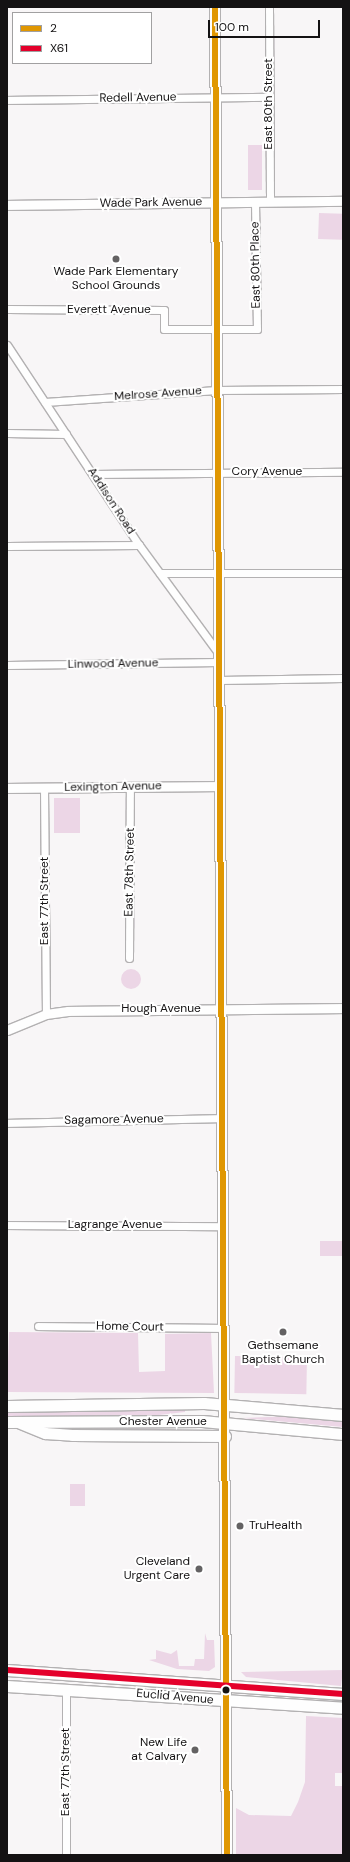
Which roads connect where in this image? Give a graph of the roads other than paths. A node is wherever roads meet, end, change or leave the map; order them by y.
1 (215, 7) edge
2 (269, 7) edge
3 (215, 97) junction
4 (269, 97) junction
5 (7, 100) edge
6 (270, 201) junction
7 (343, 201) edge
8 (216, 202) junction
9 (255, 202) junction
10 (7, 205) edge
11 (7, 309) edge
12 (216, 329) junction
13 (7, 345) edge
14 (343, 389) edge
15 (217, 390) junction
16 (45, 402) junction
17 (7, 433) edge
18 (66, 434) junction
19 (343, 472) edge
20 (219, 473) junction
21 (95, 474) junction
22 (139, 545) junction
23 (7, 546) edge
24 (160, 573) junction
25 (218, 573) junction
26 (343, 574) edge
27 (219, 658) junction
28 (7, 665) edge
29 (343, 678) edge
30 (219, 680) junction
31 (130, 786) junction
32 (220, 786) junction
33 (44, 787) junction
34 (7, 788) edge
35 (129, 958) dead end
36 (343, 1008) edge
37 (221, 1009) junction
38 (46, 1014) junction
39 (7, 1030) edge
40 (222, 1118) junction
41 (7, 1123) edge
42 (7, 1225) edge
43 (223, 1226) junction
44 (38, 1326) dead end
45 (223, 1328) junction
46 (224, 1405) junction
47 (7, 1406) edge
48 (343, 1415) edge
49 (12, 1422) edge
50 (225, 1422) junction
51 (343, 1434) edge
52 (225, 1436) junction
53 (7, 1670) edge
54 (227, 1684) junction
55 (7, 1686) edge
56 (66, 1689) junction
57 (343, 1694) edge
58 (226, 1701) junction
59 (343, 1708) edge
60 (66, 1855) edge
61 (227, 1855) edge

1 - 3 main road
2 - 4 street, East 80th Street
3 - 4 street, Redell Avenue
3 - 5 street, Redell Avenue
3 - 8 main road
4 - 6 street, East 80th Street
6 - 7 street, Wade Park Avenue
6 - 9 street, Wade Park Avenue
8 - 9 street, Wade Park Avenue
8 - 10 street, Wade Park Avenue
8 - 12 main road
9 - 12 street, East 80th Place
11 - 12 street, Everett Avenue
12 - 15 main road
13 - 16 street, Addison Road
14 - 15 street, Melrose Avenue
15 - 16 street, Melrose Avenue
15 - 20 main road
16 - 18 street, Addison Road
17 - 18 street
18 - 21 street, Addison Road
19 - 20 street, Cory Avenue
20 - 21 street, Cory Avenue
20 - 25 main road
21 - 22 street, Addison Road
22 - 23 street
22 - 24 street, Addison Road
24 - 25 street
24 - 27 street, Addison Road
25 - 26 street
25 - 27 main road
27 - 28 street, Linwood Avenue
27 - 30 main road
29 - 30 street
30 - 32 main road
31 - 32 street, Lexington Avenue
31 - 33 street, Lexington Avenue
31 - 35 street, East 78th Street
32 - 37 main road
33 - 34 street, Lexington Avenue
33 - 38 street, East 77th Street
36 - 37 street, Hough Avenue
37 - 38 street, Hough Avenue
37 - 40 main road
38 - 39 street, Hough Avenue
40 - 41 street, Sagamore Avenue
40 - 43 main road
42 - 43 street, Lagrange Avenue
43 - 45 main road
44 - 45 street, Home Court
45 - 46 main road
46 - 47 main road, Chester Avenue
46 - 48 main road, Chester Avenue
46 - 50 main road
49 - 50 main road, Chester Avenue
49 - 52 main road
50 - 51 main road, Chester Avenue
50 - 52 main road
52 - 54 main road
53 - 54 main road, Euclid Avenue
54 - 57 main road, Euclid Avenue
54 - 58 main road
55 - 56 main road, Euclid Avenue
56 - 58 main road, Euclid Avenue
56 - 60 street, East 77th Street
58 - 59 main road, Euclid Avenue
58 - 61 main road

